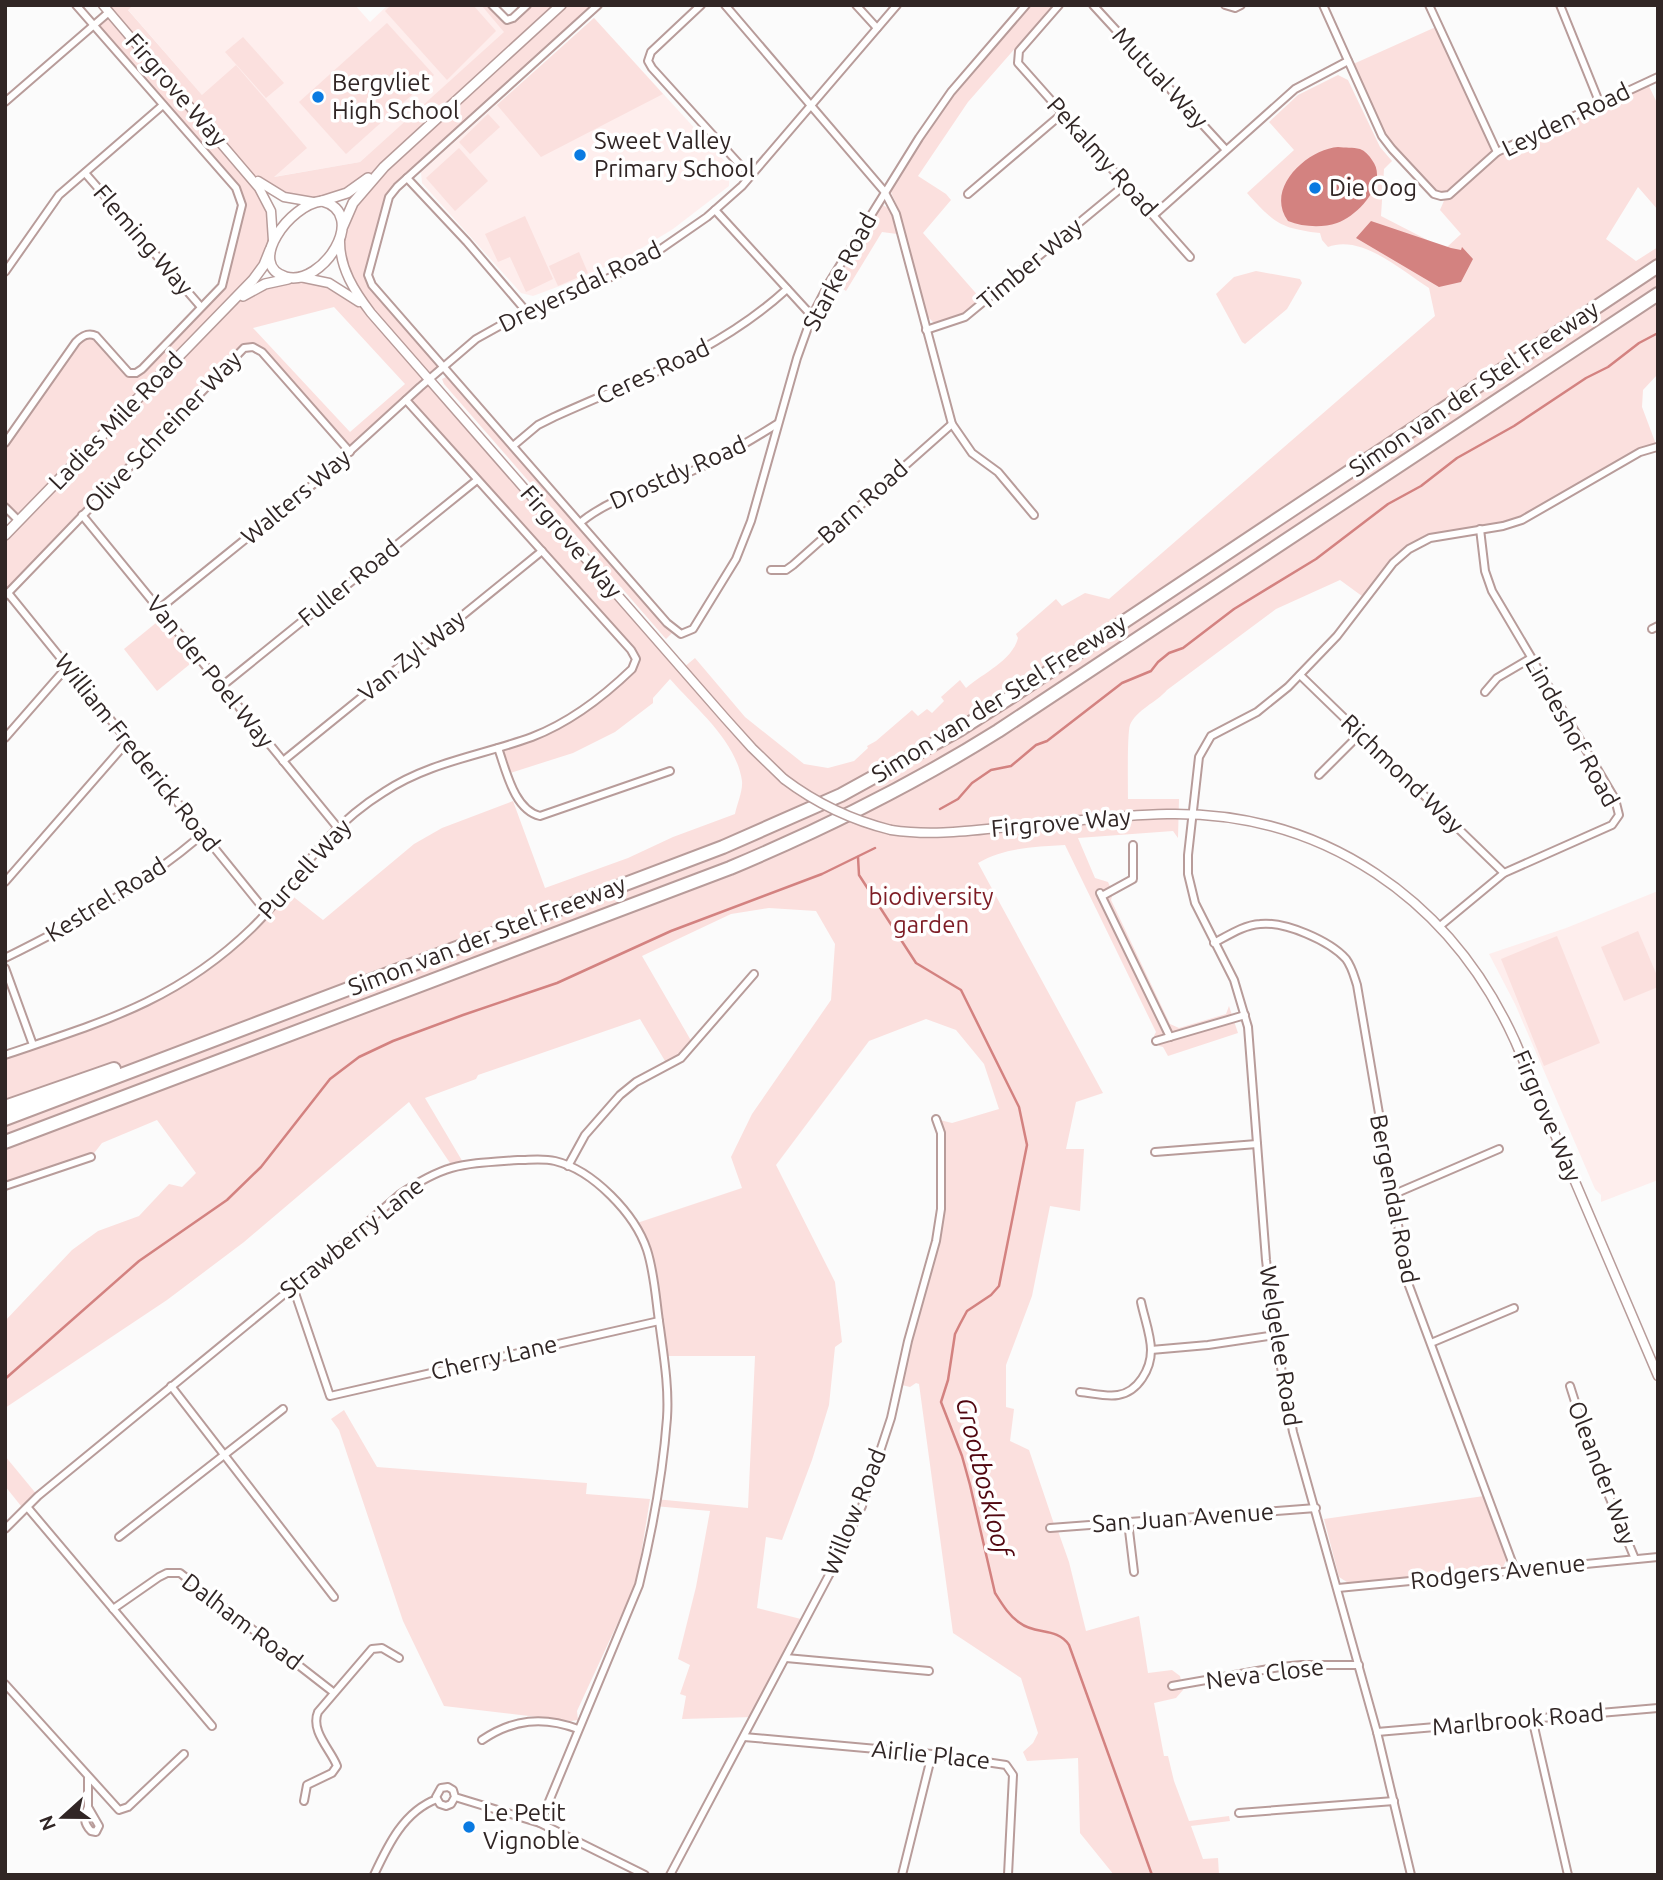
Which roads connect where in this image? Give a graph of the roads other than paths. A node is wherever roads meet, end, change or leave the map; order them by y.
1 (76, 5) edge
2 (492, 5) edge
3 (527, 5) edge
4 (561, 5) edge
5 (598, 5) edge
6 (701, 5) edge
7 (725, 5) edge
8 (856, 5) edge
9 (897, 5) edge
10 (1026, 5) edge
11 (1059, 5) edge
12 (1093, 5) edge
13 (1226, 5) edge
14 (1241, 5) edge
15 (1323, 5) edge
16 (1429, 5) edge
17 (1560, 5) edge
18 (106, 9) edge
19 (93, 26) junction
20 (877, 29) junction
21 (1348, 61) junction
22 (1658, 77) edge
23 (5, 102) edge
24 (1600, 104) junction
25 (163, 105) junction
26 (811, 106) junction
27 (1063, 114) junction
28 (1226, 150) junction
29 (1497, 152) junction
30 (384, 167) junction
31 (85, 173) junction
32 (250, 174) junction
33 (750, 176) junction
34 (407, 178) junction
35 (1126, 184) junction
36 (884, 191) junction
37 (968, 194) dead end
38 (317, 202) junction
39 (715, 210) junction
40 (1154, 215) junction
41 (343, 226) junction
42 (341, 236) junction
43 (272, 246) junction
44 (1191, 257) dead end
45 (1658, 266) edge
46 (5, 272) edge
47 (297, 278) junction
48 (787, 289) junction
49 (1658, 294) edge
50 (227, 306) junction
51 (201, 307) junction
52 (526, 311) junction
53 (371, 313) junction
54 (812, 316) junction
55 (926, 330) junction
56 (444, 366) junction
57 (429, 379) junction
58 (406, 400) junction
59 (777, 424) junction
60 (952, 424) junction
61 (5, 443) edge
62 (513, 446) junction
63 (1658, 447) edge
64 (349, 452) junction
65 (477, 480) junction
66 (6, 509) edge
67 (82, 515) junction
68 (1034, 515) dead end
69 (19, 521) junction
70 (581, 523) junction
71 (1480, 529) junction
72 (5, 535) edge
73 (542, 551) junction
74 (771, 570) dead end
75 (6, 594) edge
76 (159, 609) junction
77 (1531, 658) junction
78 (68, 667) junction
79 (1300, 675) junction
80 (222, 686) junction
81 (1485, 692) dead end
82 (1360, 734) junction
83 (5, 738) edge
84 (128, 741) junction
85 (498, 748) junction
86 (283, 761) junction
87 (670, 771) dead end
88 (1319, 775) dead end
89 (1192, 815) junction
90 (338, 828) junction
91 (203, 834) junction
92 (1133, 845) dead end
93 (1504, 873) junction
94 (5, 882) edge
95 (267, 913) junction
96 (1440, 926) junction
97 (1214, 943) junction
98 (5, 958) edge
99 (5, 968) edge
100 (754, 974) dead end
101 (1245, 1015) junction
102 (1170, 1037) junction
103 (213, 1040) junction
104 (1156, 1041) dead end
105 (33, 1045) junction
106 (5, 1055) edge
107 (5, 1107) edge
108 (5, 1119) edge
109 (936, 1119) dead end
110 (5, 1142) edge
111 (1257, 1144) junction
112 (1499, 1149) dead end
113 (1155, 1152) dead end
114 (91, 1157) dead end
115 (568, 1166) junction
116 (5, 1186) edge
117 (1392, 1195) junction
118 (293, 1287) junction
119 (1141, 1302) dead end
120 (1514, 1308) dead end
121 (659, 1321) junction
122 (1275, 1335) junction
123 (1431, 1343) junction
124 (1151, 1350) junction
125 (1658, 1376) edge
126 (172, 1386) junction
127 (1570, 1386) dead end
128 (1080, 1392) dead end
129 (283, 1409) dead end
130 (226, 1456) junction
131 (28, 1508) junction
132 (1316, 1508) junction
133 (1128, 1522) junction
134 (1051, 1528) dead end
135 (5, 1529) edge
136 (119, 1537) dead end
137 (1658, 1557) edge
138 (1635, 1559) junction
139 (1515, 1570) junction
140 (1134, 1573) dead end
141 (1338, 1588) junction
142 (334, 1597) dead end
143 (113, 1609) junction
144 (398, 1658) dead end
145 (786, 1658) junction
146 (1359, 1665) junction
147 (929, 1671) dead end
148 (5, 1685) edge
149 (1171, 1686) dead end
150 (333, 1692) junction
151 (1658, 1707) edge
152 (1532, 1718) junction
153 (212, 1726) dead end
154 (578, 1729) junction
155 (1377, 1732) junction
156 (744, 1737) junction
157 (482, 1740) dead end
158 (184, 1754) dead end
159 (932, 1754) junction
160 (88, 1777) junction
161 (456, 1797) junction
162 (434, 1800) junction
163 (303, 1801) dead end
164 (1394, 1801) junction
165 (88, 1807) dead end
166 (1239, 1813) dead end
167 (540, 1823) junction
168 (374, 1875) edge
169 (645, 1875) edge
170 (670, 1875) edge
171 (902, 1875) edge
172 (1008, 1875) edge
173 (1411, 1875) edge
174 (1568, 1875) edge

1 - 19 street
2 - 3 street
4 - 30 main road
5 - 34 street
6 - 33 street
7 - 26 street
8 - 20 street
9 - 20 street, Dreyersdal Road
10 - 36 street, Starke Road
11 - 27 street, Pekalmy Road
12 - 28 street, Mutual Way
13 - 14 street
15 - 21 street
16 - 29 street
17 - 24 street
18 - 19 street
18 - 32 street, Firgrove Way
19 - 23 street
19 - 25 street
20 - 26 street, Dreyersdal Road
21 - 28 street
21 - 29 street, Leyden Road
22 - 24 street, Leyden Road
24 - 29 street, Leyden Road
25 - 31 street
25 - 51 street
26 - 33 street, Dreyersdal Road
26 - 36 street
27 - 35 street, Pekalmy Road
27 - 37 street
28 - 40 street
30 - 38 main road
30 - 41 main road
31 - 46 street
31 - 51 street, Fleming Way
32 - 38 street, Firgrove Way
32 - 43 street, Firgrove Way
33 - 39 street, Dreyersdal Road
34 - 52 street
34 - 56 street
35 - 40 street, Pekalmy Road
35 - 55 street, Timber Way
36 - 54 street, Starke Road
36 - 55 street
38 - 41 main road
38 - 43 main road
39 - 48 street
39 - 52 street, Dreyersdal Road
40 - 44 street, Pekalmy Road
41 - 42 main road
42 - 47 main road
42 - 53 street, Firgrove Way
43 - 47 main road
43 - 50 main road, Ladies Mile Road
45 - 103 highway, Simon van der Stel Freeway
47 - 50 main road, Ladies Mile Road
47 - 53 street, Firgrove Way
48 - 54 street
48 - 62 street, Ceres Road
49 - 110 highway, Simon van der Stel Freeway
50 - 69 main road, Ladies Mile Road
51 - 61 street
52 - 56 street, Dreyersdal Road
53 - 57 street, Firgrove Way
54 - 59 street, Starke Road
55 - 60 street
56 - 57 street, Dreyersdal Road
56 - 62 street
57 - 58 street, Walters Way
57 - 89 street, Firgrove Way, bridge
58 - 64 street, Walters Way
58 - 65 street
59 - 70 street, Drostdy Road
59 - 70 street, Starke Road
60 - 68 street
60 - 74 street, Barn Road
62 - 70 street
63 - 71 street, Welgelee Road
64 - 67 street, Olive Schreiner Way
64 - 76 street, Walters Way
65 - 73 street
65 - 80 street, Fuller Road
66 - 69 street
67 - 75 street, Olive Schreiner Way
67 - 76 street, Van der Poel Way
69 - 72 main road, Ladies Mile Road
71 - 77 street, Lindeshof Road
71 - 79 street, Welgelee Road
73 - 85 street, Purcell Way
73 - 86 street, Van Zyl Way
75 - 78 street, William Frederick Road
76 - 80 street, Van der Poel Way
77 - 81 street
77 - 93 street, Lindeshof Road
78 - 83 street
78 - 84 street, William Frederick Road
79 - 82 street, Richmond Way
79 - 89 street, Welgelee Road
80 - 86 street, Van der Poel Way
82 - 88 street
82 - 93 street, Richmond Way
84 - 91 street, William Frederick Road
84 - 94 street
85 - 87 street
85 - 90 street, Purcell Way
86 - 90 street, Van der Poel Way
89 - 96 street, Firgrove Way
89 - 97 street, Welgelee Road
90 - 95 street, Purcell Way
91 - 95 street, William Frederick Road
91 - 98 street, Kestrel Road
92 - 102 street
93 - 96 street, Lindeshof Road
95 - 105 street, Purcell Way
96 - 125 street, Firgrove Way
97 - 101 street, Welgelee Road
97 - 117 street, Bergendal Road
99 - 105 street
100 - 115 street
101 - 102 street
101 - 111 street, Welgelee Road
102 - 104 street
103 - 107 highway
103 - 108 highway, Simon van der Stel Freeway
105 - 106 street, Purcell Way
109 - 145 street, Willow Road
111 - 113 street
111 - 122 street, Welgelee Road
112 - 117 street
114 - 116 street
115 - 118 street, Strawberry Lane
115 - 121 street, Strawberry Lane
117 - 123 street, Bergendal Road
118 - 121 street, Cherry Lane
118 - 126 street, Strawberry Lane
119 - 124 street
120 - 123 street
121 - 154 street, Strawberry Lane
122 - 124 street
122 - 132 street, Welgelee Road
123 - 139 street, Bergendal Road
124 - 128 street
126 - 130 street
126 - 131 street, Strawberry Lane
127 - 138 street, Oleander Way
129 - 130 street
130 - 136 street
130 - 142 street
131 - 135 street, Strawberry Lane
131 - 143 street
132 - 133 street, San Juan Avenue
132 - 141 street, Welgelee Road
133 - 134 street, San Juan Avenue
133 - 140 street
137 - 138 street, Rodgers Avenue
138 - 139 street, Rodgers Avenue
139 - 141 street, Rodgers Avenue
141 - 146 street, Welgelee Road
143 - 150 street, Dalham Road
143 - 153 street
144 - 150 street
145 - 147 street
145 - 156 street, Willow Road
146 - 149 street, Neva Close
146 - 155 street, Welgelee Road
148 - 160 street
150 - 163 street
151 - 152 street, Marlbrook Road
152 - 155 street, Marlbrook Road
152 - 174 street
154 - 157 street
154 - 167 street, Strawberry Lane
155 - 164 street, Welgelee Road
156 - 159 street, Airlie Place
156 - 170 street, Willow Road
158 - 160 street
159 - 171 street
159 - 172 street, Airlie Place
160 - 165 street
161 - 162 street
161 - 162 street
161 - 167 street
162 - 168 street
164 - 166 street
164 - 173 street, Welgelee Road
167 - 169 street

